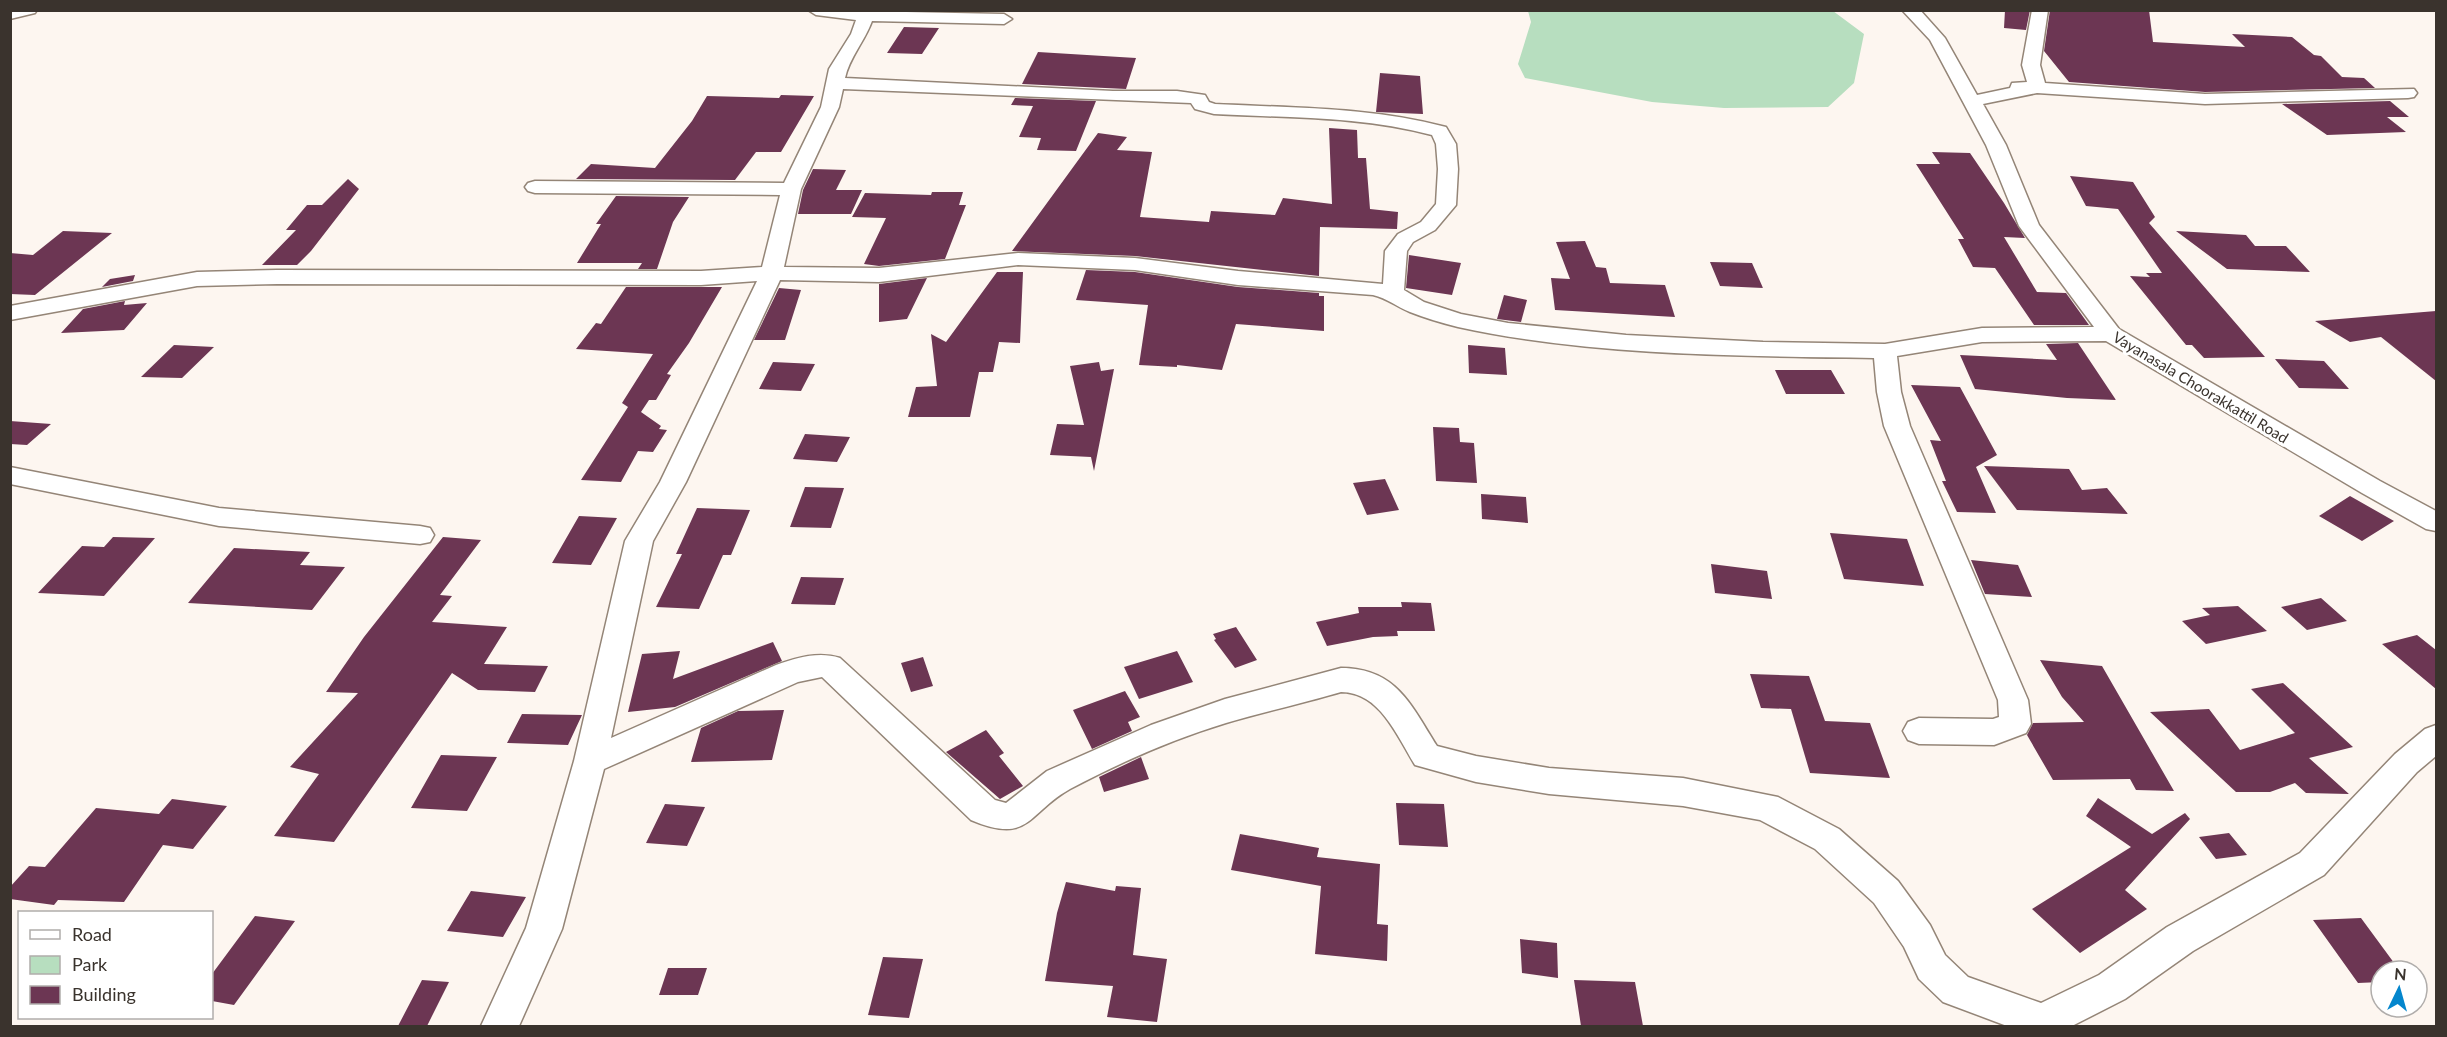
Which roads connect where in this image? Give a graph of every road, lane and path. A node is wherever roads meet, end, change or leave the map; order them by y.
1 (29, 10) edge
2 (816, 10) edge
3 (1910, 10) edge
4 (2040, 10) edge
5 (10, 14) edge
6 (941, 14) edge
7 (865, 16) junction
8 (1004, 18) dead end
9 (835, 83) junction
10 (2037, 88) junction
11 (1967, 92) junction
12 (2408, 93) dead end
13 (535, 187) dead end
14 (791, 189) junction
15 (772, 273) junction
16 (1393, 293) junction
17 (10, 313) edge
18 (2111, 334) junction
19 (1885, 351) junction
20 (10, 475) edge
21 (2436, 522) edge
22 (420, 536) dead end
23 (1919, 731) dead end
24 (2436, 738) edge
25 (590, 761) junction
26 (2043, 1024) edge
27 (500, 1026) edge

1 - 5 street
2 - 7 street
3 - 11 street, Vayanasala Choorakkattil Road
4 - 10 street
6 - 7 street
6 - 8 street
7 - 9 street
9 - 14 street
9 - 16 street
10 - 11 street
10 - 12 street
11 - 18 street, Vayanasala Choorakkattil Road
13 - 14 street
14 - 15 street
15 - 16 street
15 - 17 street
15 - 25 street
16 - 19 street
18 - 19 street
18 - 21 street, Vayanasala Choorakkattil Road
19 - 23 street
20 - 22 street
24 - 26 street
25 - 26 street
25 - 27 street

